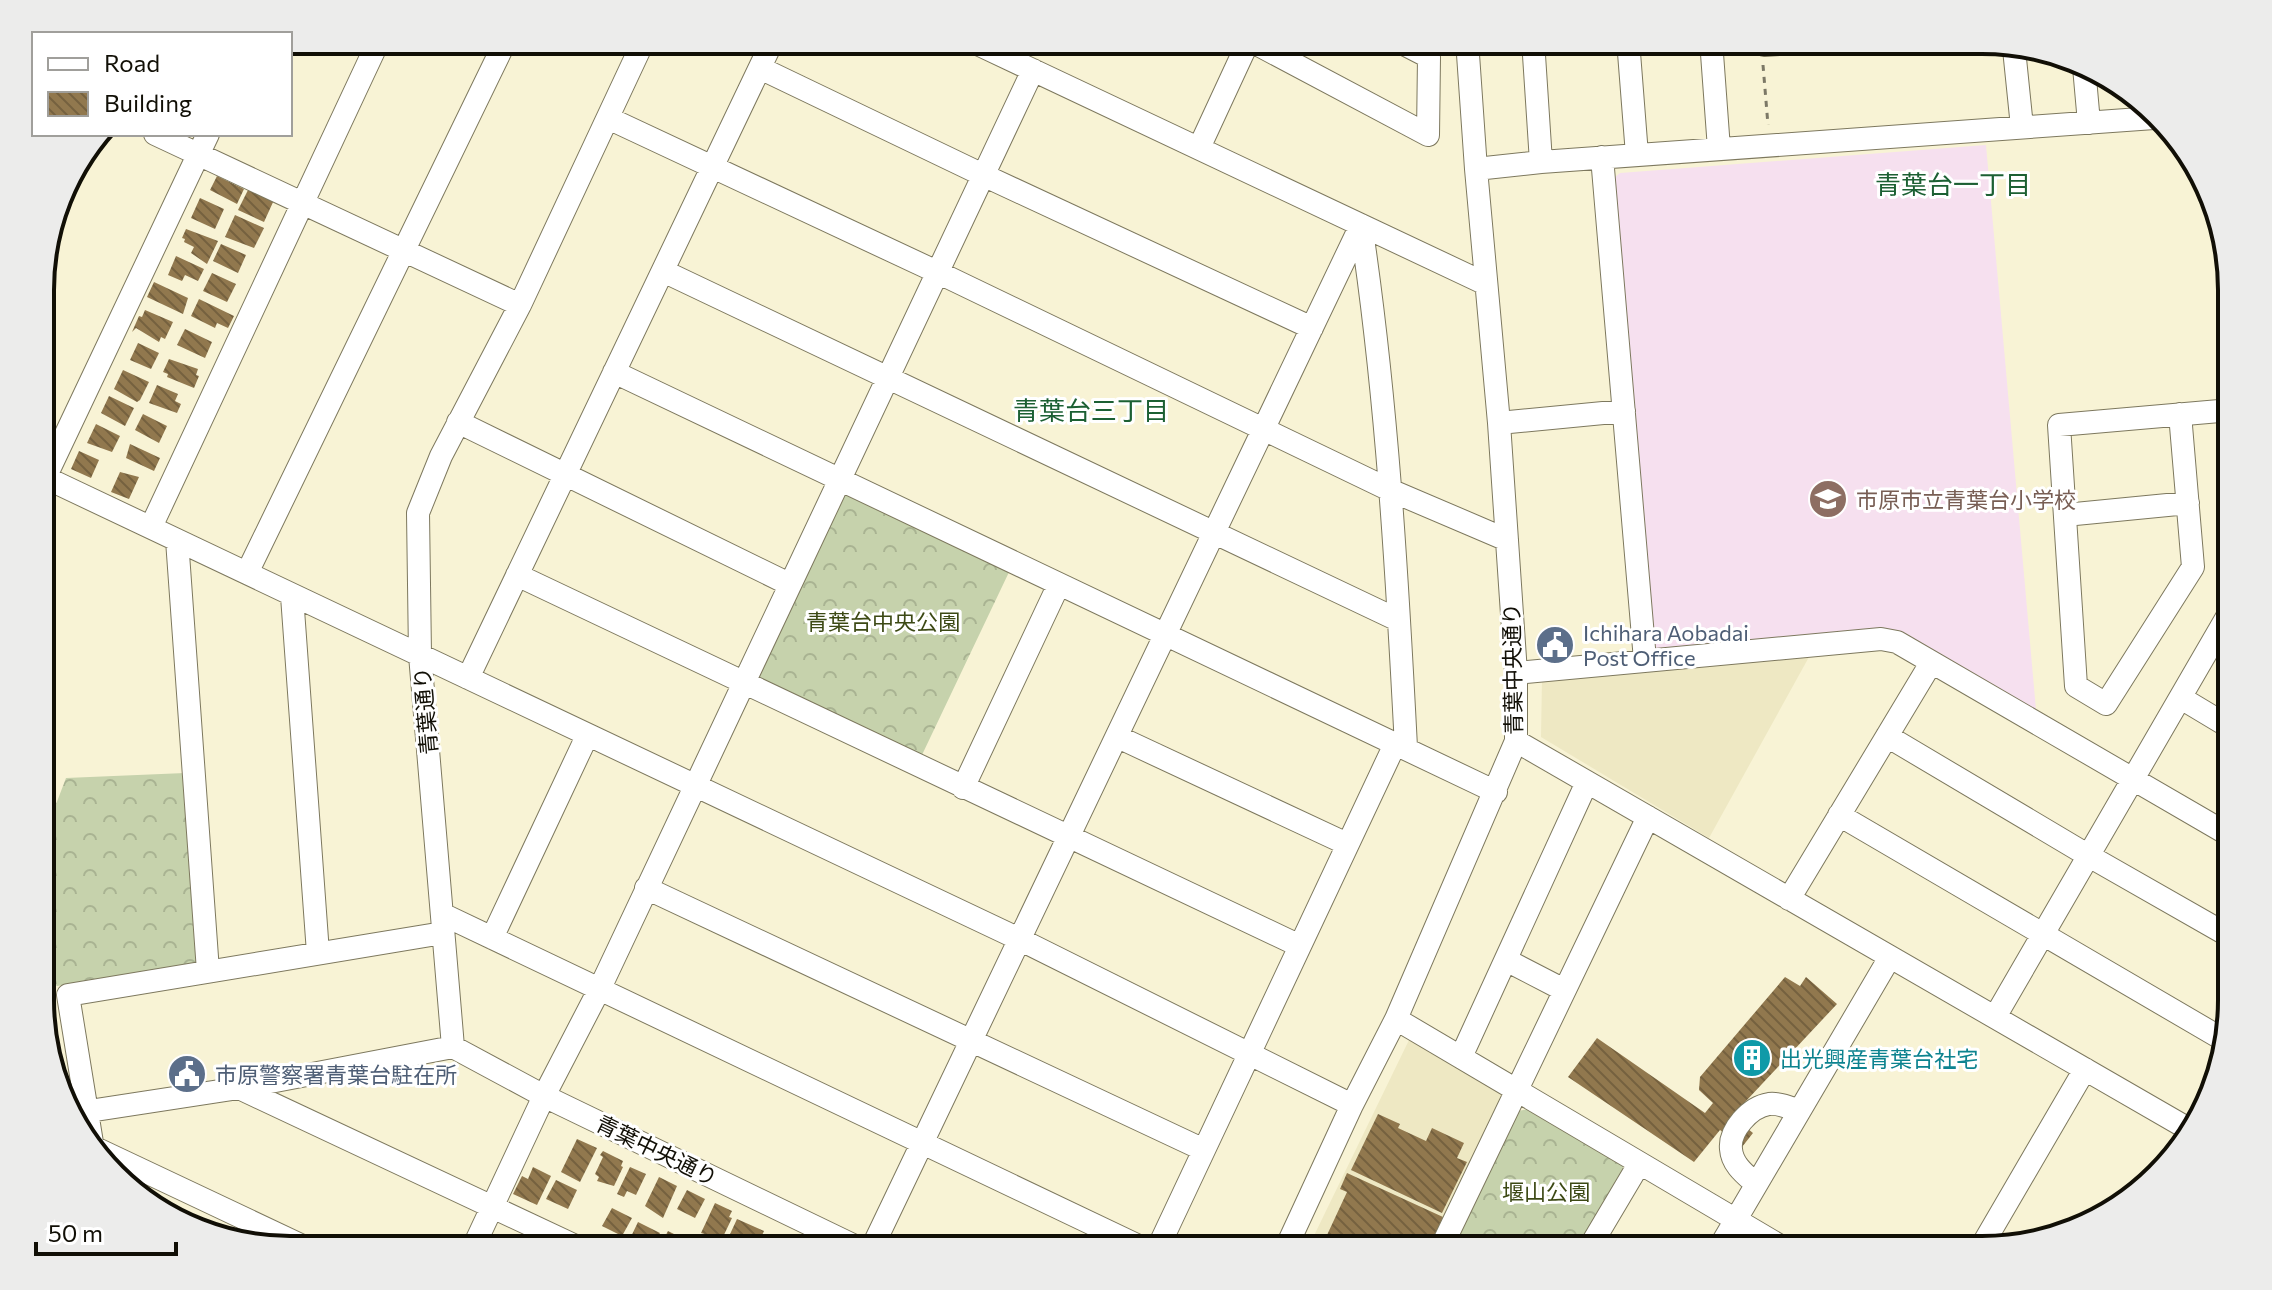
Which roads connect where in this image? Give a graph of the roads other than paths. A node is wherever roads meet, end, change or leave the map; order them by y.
1 (372, 54) edge
2 (499, 54) edge
3 (638, 54) edge
4 (766, 54) edge
5 (999, 54) edge
6 (1243, 54) edge
7 (1275, 54) edge
8 (1423, 54) edge
9 (1468, 54) edge
10 (1534, 54) edge
11 (1629, 54) edge
12 (1712, 54) edge
13 (2015, 57) edge
14 (760, 68) junction
15 (1033, 70) junction
16 (2085, 79) edge
17 (608, 118) junction
18 (2144, 119) edge
19 (2089, 123) junction
20 (2022, 127) junction
21 (165, 136) edge
22 (203, 144) edge
23 (1199, 148) junction
24 (1719, 149) junction
25 (1637, 155) junction
26 (1602, 157) junction
27 (1541, 162) junction
28 (712, 167) junction
29 (1476, 169) junction
30 (983, 175) junction
31 (302, 203) junction
32 (1361, 225) junction
33 (404, 250) junction
34 (663, 271) junction
35 (937, 272) junction
36 (1486, 284) junction
37 (520, 305) junction
38 (1312, 328) junction
39 (614, 372) junction
40 (887, 378) junction
41 (1624, 411) junction
42 (2217, 411) edge
43 (2180, 414) junction
44 (458, 422) junction
45 (1499, 423) junction
46 (1264, 430) junction
47 (54, 456) edge
48 (565, 475) junction
49 (839, 479) junction
50 (54, 482) edge
51 (1390, 490) junction
52 (2188, 503) junction
53 (2065, 515) junction
54 (151, 527) junction
55 (1215, 533) junction
56 (177, 540) junction
57 (1507, 540) junction
58 (247, 573) junction
59 (517, 575) junction
60 (789, 584) junction
61 (1059, 584) junction
62 (292, 596) junction
63 (1398, 620) junction
64 (1167, 635) junction
65 (2217, 635) edge
66 (420, 655) junction
67 (1645, 660) junction
68 (1931, 663) junction
69 (1516, 673) junction
70 (468, 678) junction
71 (743, 682) junction
72 (2181, 698) junction
73 (2217, 720) edge
74 (587, 736) junction
75 (1887, 736) junction
76 (1118, 737) junction
77 (1516, 741) junction
78 (1401, 744) junction
79 (2134, 778) junction
80 (1587, 782) junction
81 (693, 787) junction
82 (963, 788) junction
83 (1496, 792) junction
84 (1839, 815) junction
85 (1648, 817) junction
86 (2217, 828) edge
87 (1068, 838) junction
88 (1347, 844) junction
89 (2089, 856) junction
90 (646, 888) junction
91 (1789, 899) junction
92 (442, 924) junction
93 (2217, 929) edge
94 (2043, 935) junction
95 (492, 938) junction
96 (1019, 939) junction
97 (1300, 946) junction
98 (318, 953) junction
99 (1890, 957) junction
100 (1506, 960) junction
101 (208, 971) junction
102 (600, 988) junction
103 (1564, 990) junction
104 (1995, 1017) junction
105 (1396, 1019) junction
106 (2214, 1034) edge
107 (969, 1041) junction
108 (453, 1047) junction
109 (1249, 1055) junction
110 (1461, 1057) junction
111 (2085, 1069) junction
112 (239, 1088) junction
113 (1516, 1090) junction
114 (544, 1096) junction
115 (1352, 1105) junction
116 (79, 1106) edge
117 (1799, 1111) junction
118 (83, 1112) edge
119 (2181, 1125) edge
120 (921, 1142) junction
121 (1204, 1150) junction
122 (116, 1159) edge
123 (1639, 1164) junction
124 (1756, 1184) junction
125 (492, 1206) junction
126 (1735, 1219) junction
127 (280, 1235) edge
128 (1164, 1235) edge
129 (1292, 1235) edge
130 (1447, 1235) edge
131 (1597, 1235) edge
132 (1726, 1235) edge
133 (1762, 1235) edge
134 (1988, 1235) edge
135 (478, 1236) edge
136 (554, 1236) edge
137 (833, 1236) edge
138 (878, 1236) edge
139 (1117, 1236) edge

1 - 31 street
2 - 33 street
3 - 17 street, 青葉通り
4 - 14 street
5 - 15 street
6 - 23 street
7 - 8 street
9 - 29 street, 青葉中央通り
10 - 27 street
11 - 25 street
12 - 24 street
13 - 20 street
14 - 28 street
14 - 30 street
15 - 23 street
15 - 30 street
16 - 19 street
17 - 28 street
17 - 37 street, 青葉通り
18 - 19 street
19 - 20 street
20 - 24 street
21 - 22 street
22 - 31 street
22 - 47 street
23 - 32 street
24 - 25 street
25 - 26 street
26 - 27 street
26 - 41 street
27 - 29 street
28 - 34 street
28 - 35 street
29 - 36 street, 青葉中央通り
30 - 35 street
30 - 38 street
31 - 33 street
31 - 54 street
32 - 36 street
32 - 38 street
32 - 51 street
33 - 37 street
33 - 58 street
34 - 39 street
34 - 40 street
35 - 40 street
35 - 46 street
36 - 45 street, 青葉中央通り
37 - 44 street, 青葉通り
38 - 46 street
39 - 48 street
39 - 49 street
40 - 49 street
40 - 55 street
41 - 45 street
41 - 67 street
42 - 43 street
43 - 52 street
43 - 53 street
44 - 48 street
44 - 66 street, 青葉通り
45 - 57 street, 青葉中央通り
46 - 51 street
46 - 55 street
48 - 59 street
48 - 60 street
49 - 60 street
49 - 61 street
50 - 54 street
51 - 57 street
51 - 63 street
52 - 53 street
52 - 53 street
54 - 56 street
55 - 63 street
55 - 64 street
56 - 58 street
56 - 101 street
57 - 69 street, 青葉中央通り
58 - 62 street
59 - 70 street
59 - 71 street
60 - 71 street
61 - 64 street
61 - 82 street
62 - 66 street
62 - 98 street
63 - 78 street
64 - 76 street
64 - 78 street
65 - 72 street
66 - 70 street
66 - 92 street, 青葉通り
67 - 68 street
67 - 69 street
68 - 75 street
68 - 79 street
69 - 77 street, 青葉中央通り
70 - 74 street
71 - 81 street
71 - 82 street
72 - 73 street
72 - 79 street
74 - 81 street
74 - 95 street
75 - 84 street
75 - 89 street
76 - 87 street
76 - 88 street
77 - 80 street
77 - 83 street, 青葉中央通り
78 - 83 street
78 - 88 street
79 - 86 street
79 - 89 street
80 - 85 street
80 - 100 street
81 - 90 street
81 - 96 street
82 - 87 street
83 - 105 street, 青葉中央通り
84 - 91 street
84 - 94 street
85 - 91 street
85 - 103 street
87 - 96 street
87 - 97 street
88 - 97 street
89 - 93 street
89 - 94 street
90 - 102 street
90 - 107 street
91 - 99 street
92 - 95 street
92 - 98 street
92 - 108 street, 青葉通り
94 - 104 street
94 - 106 street
95 - 102 street
96 - 107 street
96 - 109 street
97 - 109 street
98 - 101 street
99 - 104 street
99 - 117 street
100 - 103 street
100 - 110 street
101 - 116 street
102 - 114 street
102 - 120 street
103 - 113 street
104 - 111 street
105 - 110 street
105 - 115 street, 青葉中央通り
107 - 120 street
107 - 121 street
108 - 112 street
108 - 114 street, 青葉中央通り
109 - 115 street
109 - 121 street
110 - 113 street
111 - 119 street
111 - 134 street
112 - 118 street
112 - 125 street
113 - 123 street
113 - 130 street
114 - 125 street
114 - 137 street, 青葉中央通り
115 - 129 street, 青葉中央通り
117 - 124 street
117 - 124 street
120 - 138 street
120 - 139 street
121 - 128 street
122 - 127 street
123 - 126 street
123 - 131 street
124 - 126 street
125 - 135 street
125 - 136 street
126 - 132 street
126 - 133 street

